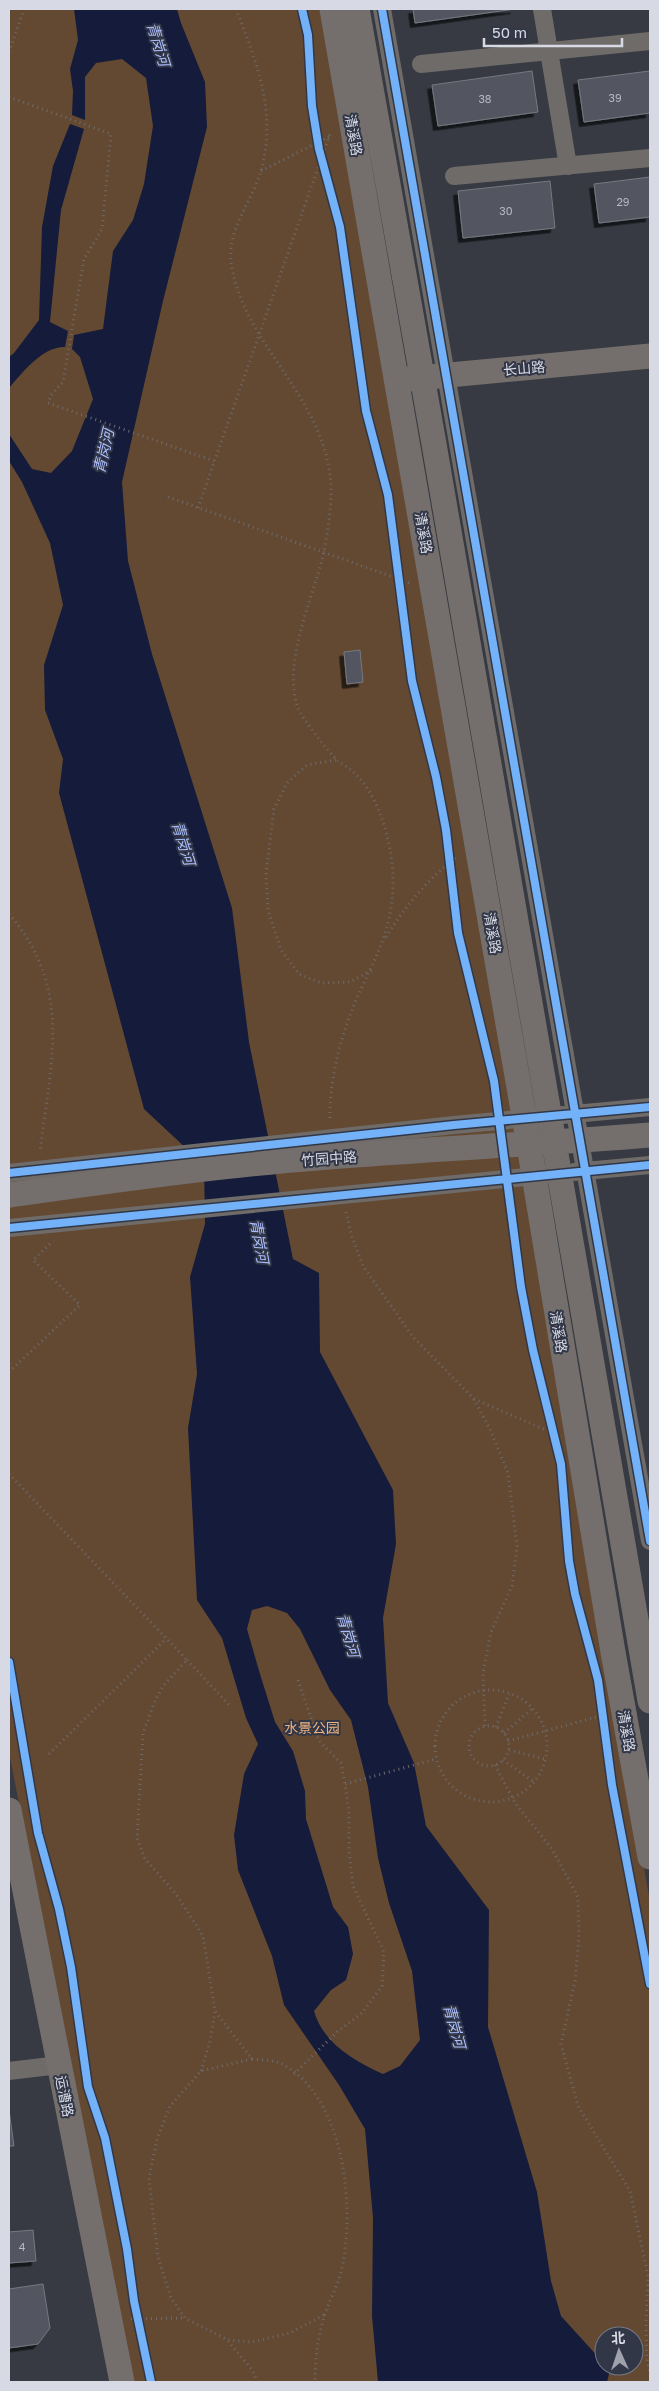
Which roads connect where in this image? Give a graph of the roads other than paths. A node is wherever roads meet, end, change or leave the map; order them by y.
1 (332, 9) edge
2 (357, 9) edge
3 (382, 9) edge
4 (542, 9) edge
5 (650, 41) edge
6 (549, 51) junction
7 (421, 64) dead end
8 (650, 158) edge
9 (568, 166) junction
10 (454, 176) dead end
11 (650, 356) edge
12 (446, 375) junction
13 (422, 378) junction
14 (397, 380) junction
15 (476, 690) junction
16 (452, 694) junction
17 (650, 1107) edge
18 (576, 1114) junction
19 (536, 1118) junction
20 (650, 1135) edge
21 (580, 1141) junction
22 (541, 1144) junction
23 (324, 1148) junction
24 (650, 1165) edge
25 (586, 1171) junction
26 (9, 1173) edge
27 (559, 1174) junction
28 (534, 1176) junction
29 (9, 1195) edge
30 (9, 1228) edge
31 (650, 1541) edge
32 (645, 1647) edge
33 (613, 1652) junction
34 (650, 1701) edge
35 (9, 1810) edge
36 (650, 1857) edge
37 (59, 2065) junction
38 (9, 2071) edge
39 (122, 2382) edge

1 - 14 main road, 清溪路
2 - 13 main road, 清溪路
3 - 12 street
4 - 6 street
5 - 6 street
6 - 7 street
6 - 9 street
8 - 9 street
9 - 10 street
11 - 12 main road, 长山路
12 - 13 main road, 长山路
12 - 18 street
13 - 14 main road, 长山路
13 - 15 main road, 清溪路
14 - 16 main road, 清溪路
15 - 16 main road
15 - 19 main road, 清溪路
16 - 19 main road, 清溪路
17 - 18 street
18 - 19 street
18 - 21 street
19 - 22 main road, 清溪路
19 - 23 street
20 - 21 main road, 竹园中路
21 - 22 main road, 竹园中路
21 - 25 street
22 - 23 main road, 竹园中路
22 - 27 main road, 清溪路
22 - 28 main road, 清溪路
23 - 26 street
23 - 29 main road, 竹园中路
24 - 25 street
25 - 27 street
25 - 31 street
27 - 28 street
27 - 32 main road, 清溪路
28 - 30 street
28 - 33 main road, 清溪路
32 - 33 street
32 - 34 main road, 清溪路
33 - 36 main road, 清溪路
35 - 37 main road, 运漕路
37 - 38 street
37 - 39 main road, 运漕路

